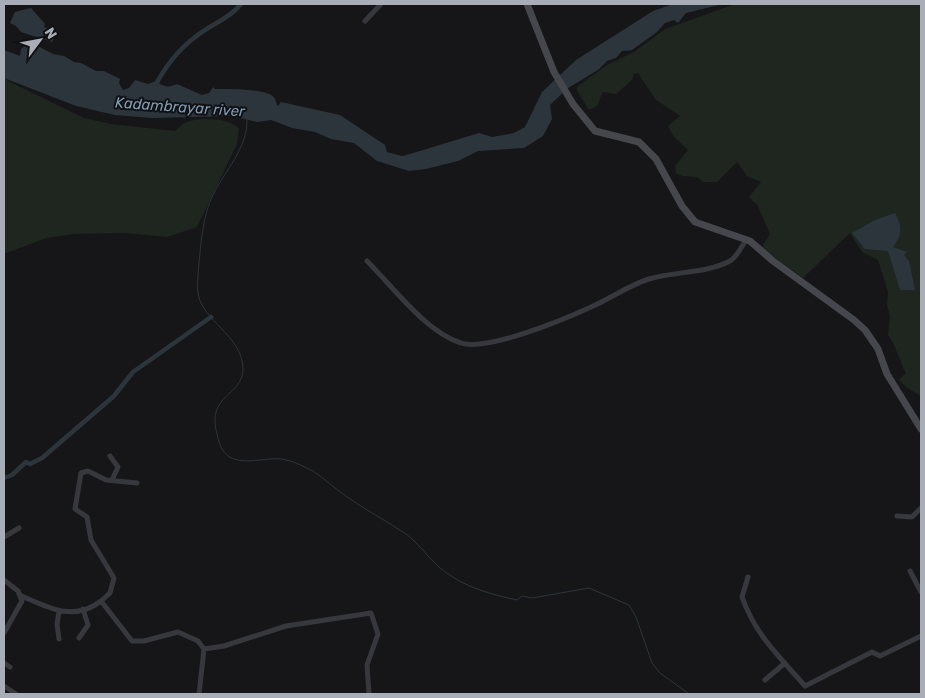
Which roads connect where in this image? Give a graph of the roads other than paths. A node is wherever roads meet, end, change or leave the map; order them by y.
1 (381, 4) edge
2 (527, 4) edge
3 (365, 21) dead end
4 (746, 240) junction
5 (367, 261) dead end
6 (921, 429) edge
7 (110, 456) dead end
8 (112, 480) junction
9 (137, 483) dead end
10 (921, 508) edge
11 (897, 516) dead end
12 (19, 528) dead end
13 (4, 537) edge
14 (910, 571) dead end
15 (748, 577) dead end
16 (4, 580) edge
17 (921, 592) edge
18 (22, 596) junction
19 (101, 601) junction
20 (83, 609) junction
21 (59, 612) junction
22 (4, 633) edge
23 (921, 636) edge
24 (79, 638) dead end
25 (59, 639) dead end
26 (204, 650) junction
27 (4, 663) edge
28 (785, 663) junction
29 (10, 667) dead end
30 (765, 680) dead end
31 (4, 686) edge
32 (16, 694) edge
33 (199, 694) edge
34 (369, 694) edge

1 - 3 street
2 - 4 main road
4 - 5 street
4 - 6 main road
7 - 8 street
8 - 9 street
8 - 19 street
10 - 11 street
12 - 13 street
14 - 17 street
15 - 28 street
16 - 18 street
18 - 21 street
18 - 22 street
19 - 20 street
19 - 26 street
20 - 21 street
20 - 24 street
21 - 25 street
23 - 28 street
26 - 33 street
26 - 34 street
27 - 29 street
28 - 30 street
31 - 32 street

